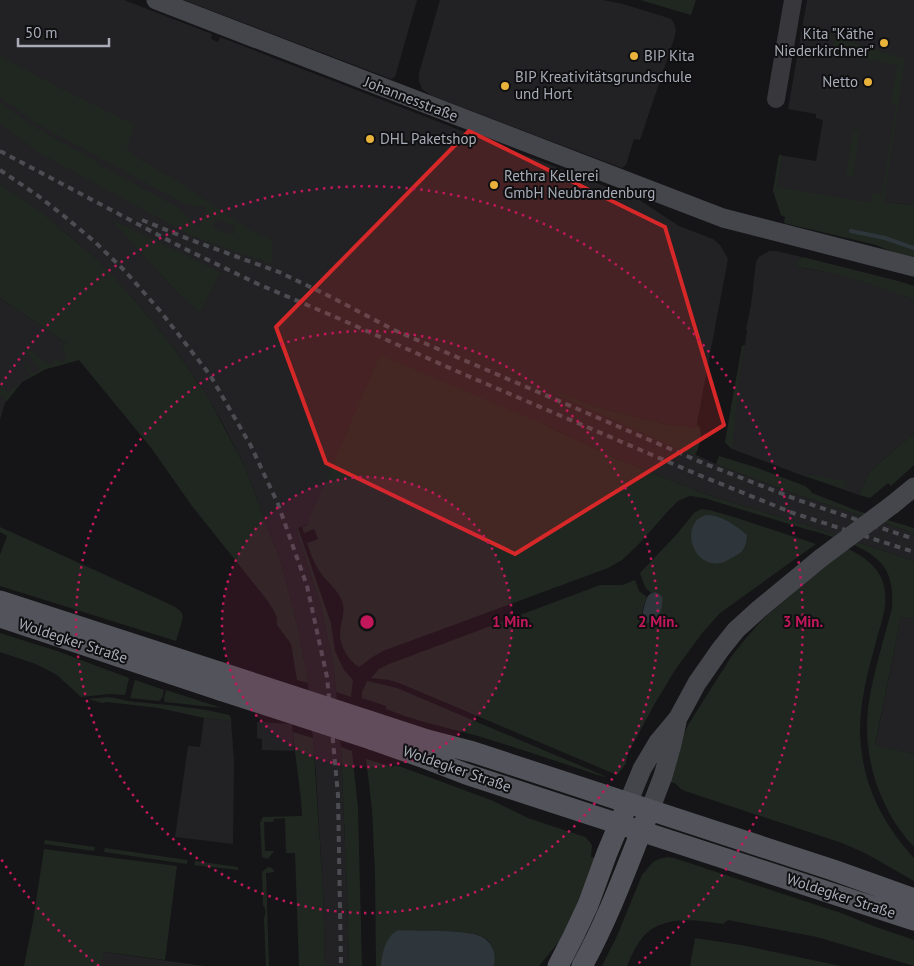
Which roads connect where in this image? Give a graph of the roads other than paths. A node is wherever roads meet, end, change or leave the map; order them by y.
1 (156, 0) edge
2 (793, 0) edge
3 (776, 99) dead end
4 (914, 267) edge
5 (914, 487) edge
6 (0, 601) edge
7 (0, 617) edge
8 (219, 681) junction
9 (678, 718) junction
10 (370, 730) junction
11 (628, 803) junction
12 (650, 810) junction
13 (619, 824) junction
14 (641, 831) junction
15 (914, 899) edge
16 (914, 920) edge
17 (558, 966) edge
18 (582, 966) edge

1 - 4 main road, Johannesstraße
2 - 3 street
5 - 9 main road, bridge
6 - 8 main road, Woldegker Straße
7 - 8 main road, Woldegker Straße
8 - 10 main road, Woldegker Straße, bridge
9 - 11 main road
9 - 12 main road
10 - 11 main road, Woldegker Straße
10 - 13 main road, Woldegker Straße
11 - 12 main road, Woldegker Straße
11 - 13 main road
12 - 14 main road
12 - 15 main road, Woldegker Straße
13 - 14 main road, Woldegker Straße
13 - 17 main road
14 - 16 main road, Woldegker Straße
14 - 18 main road

